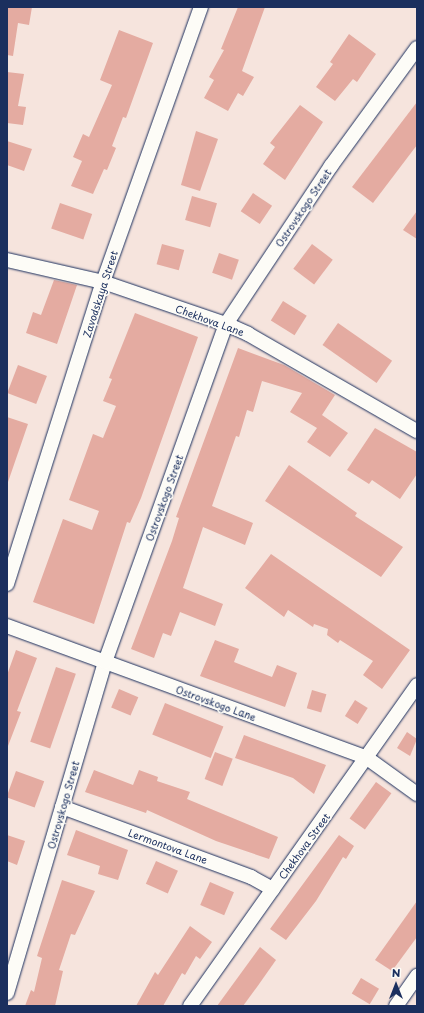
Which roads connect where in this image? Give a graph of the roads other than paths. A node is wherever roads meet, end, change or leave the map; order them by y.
1 (201, 7) edge
2 (417, 48) edge
3 (7, 260) edge
4 (103, 282) junction
5 (226, 324) junction
6 (417, 431) edge
7 (7, 584) edge
8 (7, 626) edge
9 (105, 662) junction
10 (417, 685) edge
11 (367, 758) junction
12 (417, 794) edge
13 (62, 807) junction
14 (273, 889) junction
15 (417, 976) edge
16 (7, 993) edge
17 (190, 1006) edge
18 (396, 1006) edge

1 - 4 street, Zavodskaya Street
2 - 5 street, Ostrovskogo Street
3 - 4 street, Chekhova Lane
4 - 5 street, Chekhova Lane
4 - 7 street, Zavodskaya Street
5 - 6 street, Chekhova Lane
5 - 9 street, Ostrovskogo Street
8 - 9 street, Ostrovskogo Lane
9 - 11 street, Ostrovskogo Lane
9 - 13 street, Ostrovskogo Street
10 - 11 street, Chekhova Street
11 - 12 street, Ostrovskogo Lane
11 - 14 street, Chekhova Street
13 - 14 street, Lermontova Lane
13 - 16 street, Ostrovskogo Street
14 - 17 street, Chekhova Street
15 - 18 street

